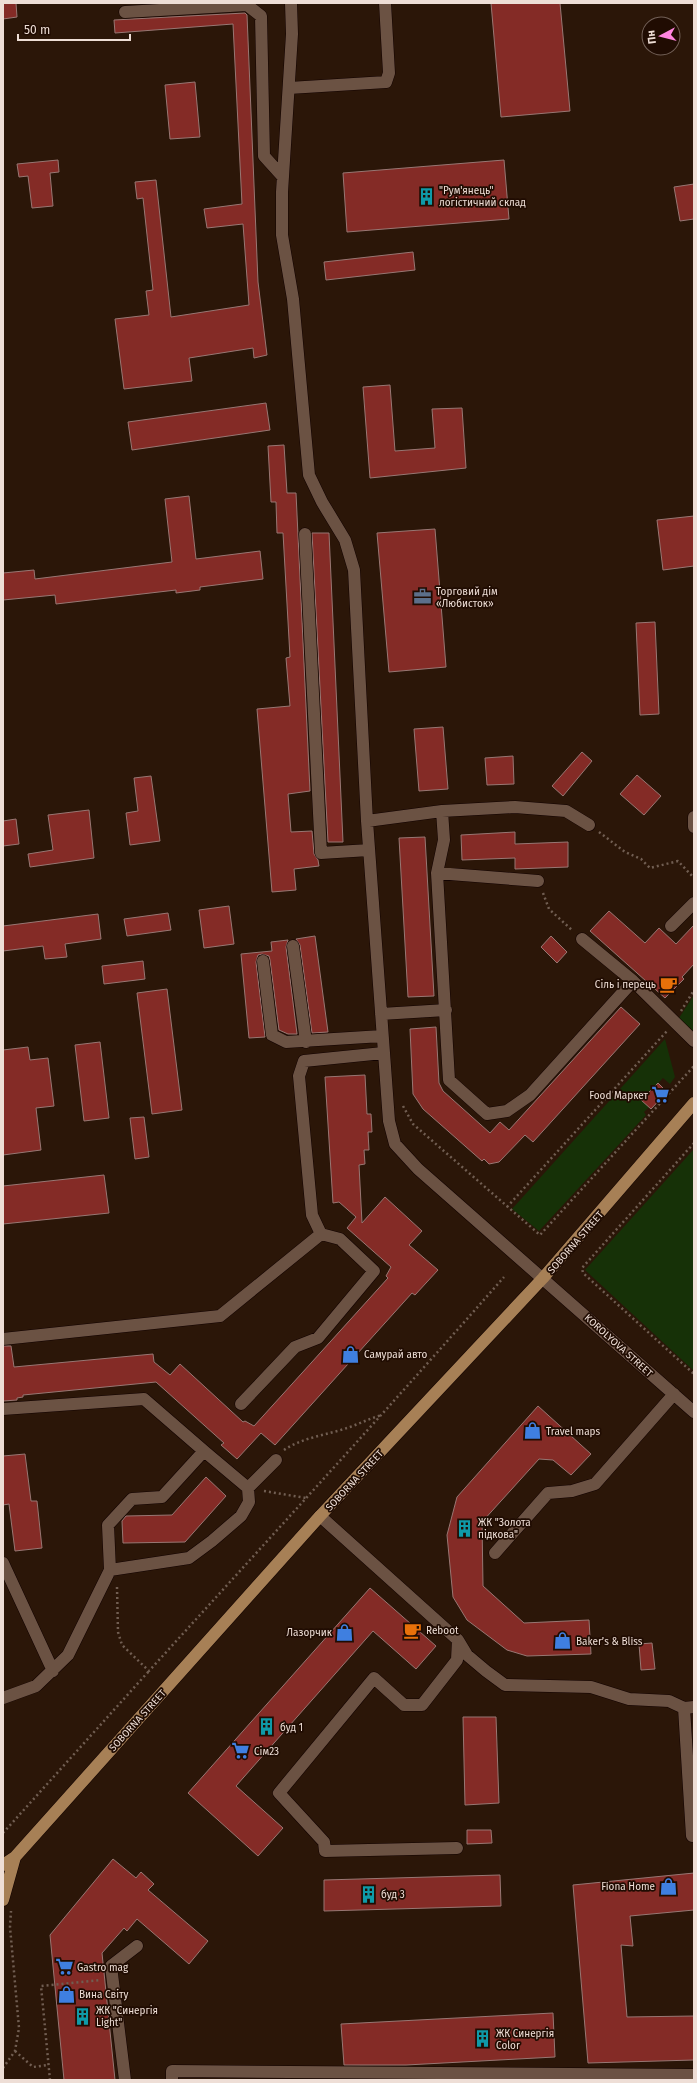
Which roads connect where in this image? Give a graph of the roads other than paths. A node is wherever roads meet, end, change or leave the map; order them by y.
1 (291, 3) edge
2 (385, 3) edge
3 (126, 12) dead end
4 (289, 88) junction
5 (283, 177) junction
6 (305, 534) dead end
7 (442, 811) junction
8 (694, 817) edge
9 (368, 821) junction
10 (589, 825) road end
11 (694, 827) edge
12 (369, 850) junction
13 (438, 873) junction
14 (538, 881) road end
15 (694, 903) edge
16 (671, 926) dead end
17 (582, 939) road end
18 (293, 946) dead end
19 (263, 961) dead end
20 (633, 981) junction
21 (446, 1010) junction
22 (381, 1014) junction
23 (382, 1036) junction
24 (694, 1041) edge
25 (306, 1042) junction
26 (383, 1053) junction
27 (694, 1104) edge
28 (320, 1234) junction
29 (543, 1278) junction
30 (3, 1339) edge
31 (674, 1394) junction
32 (241, 1404) dead end
33 (3, 1409) edge
34 (694, 1412) edge
35 (204, 1451) junction
36 (276, 1460) road end
37 (248, 1488) junction
38 (320, 1516) junction
39 (495, 1553) dead end
40 (3, 1563) edge
41 (110, 1570) junction
42 (458, 1640) junction
43 (53, 1672) junction
44 (3, 1698) edge
45 (689, 1707) edge
46 (694, 1836) edge
47 (457, 1848) dead end
48 (15, 1857) junction
49 (3, 1865) edge
50 (8, 1903) edge
51 (137, 1946) dead end
52 (694, 2075) edge
53 (648, 2077) edge
54 (125, 2080) edge
55 (172, 2080) edge

1 - 4 street, KOROLYOVA STREET
2 - 4 street
3 - 5 street
4 - 5 street, KOROLYOVA STREET
5 - 9 street, KOROLYOVA STREET
6 - 12 street
7 - 9 street
7 - 10 street
7 - 13 street
8 - 11 street
9 - 12 street, KOROLYOVA STREET
12 - 22 street, KOROLYOVA STREET
13 - 14 street
13 - 21 street
15 - 16 street
17 - 20 street
18 - 25 street
19 - 25 street
20 - 21 street
20 - 24 street
21 - 22 street
22 - 23 street, KOROLYOVA STREET
23 - 25 street
23 - 26 street, KOROLYOVA STREET
26 - 28 street
26 - 29 street, KOROLYOVA STREET
27 - 29 main road, SOBORNA STREET
28 - 30 street
28 - 32 street
29 - 31 street, KOROLYOVA STREET
29 - 38 main road, SOBORNA STREET
31 - 34 street, KOROLYOVA STREET
31 - 39 street
33 - 35 street
35 - 37 street
35 - 41 street
36 - 37 street
37 - 41 street
38 - 42 street
38 - 48 main road, SOBORNA STREET
40 - 43 street
41 - 43 street
42 - 45 street
42 - 47 street
43 - 44 street
45 - 46 street
48 - 49 main road, SOBORNA STREET
48 - 50 main road, SOBORNA STREET
51 - 54 street
52 - 53 street
53 - 55 street

